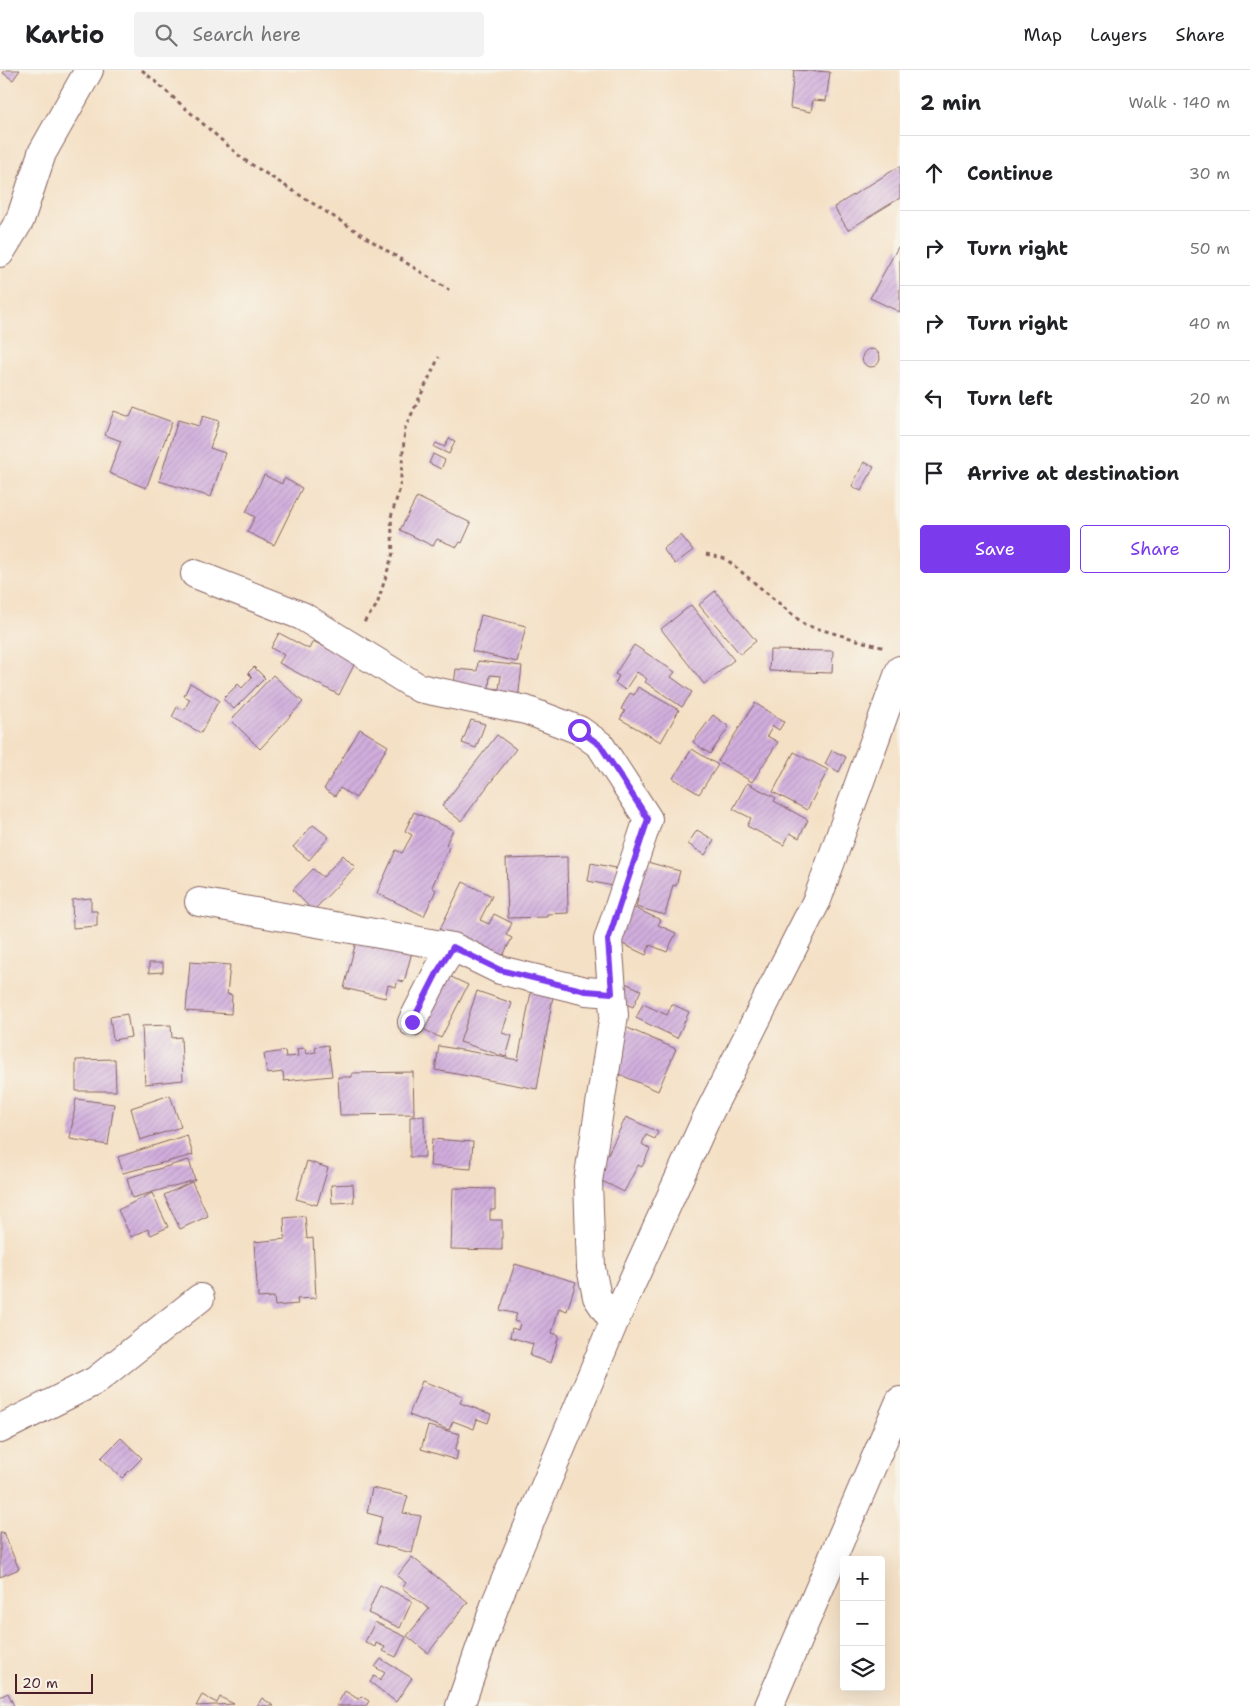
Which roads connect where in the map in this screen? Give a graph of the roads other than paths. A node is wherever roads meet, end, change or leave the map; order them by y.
1 (89, 70) edge
2 (0, 253) edge
3 (195, 574) dead end
4 (895, 660) edge
5 (199, 902) dead end
6 (453, 947) junction
7 (612, 993) junction
8 (412, 1022) dead end
9 (200, 1298) dead end
10 (614, 1322) junction
11 (900, 1401) edge
12 (0, 1429) edge
13 (460, 1706) edge
14 (769, 1706) edge

1 - 2 main road
3 - 7 main road
4 - 10 main road
5 - 6 main road
6 - 7 main road
6 - 8 main road
7 - 10 main road
9 - 12 main road
10 - 13 main road
11 - 14 main road

